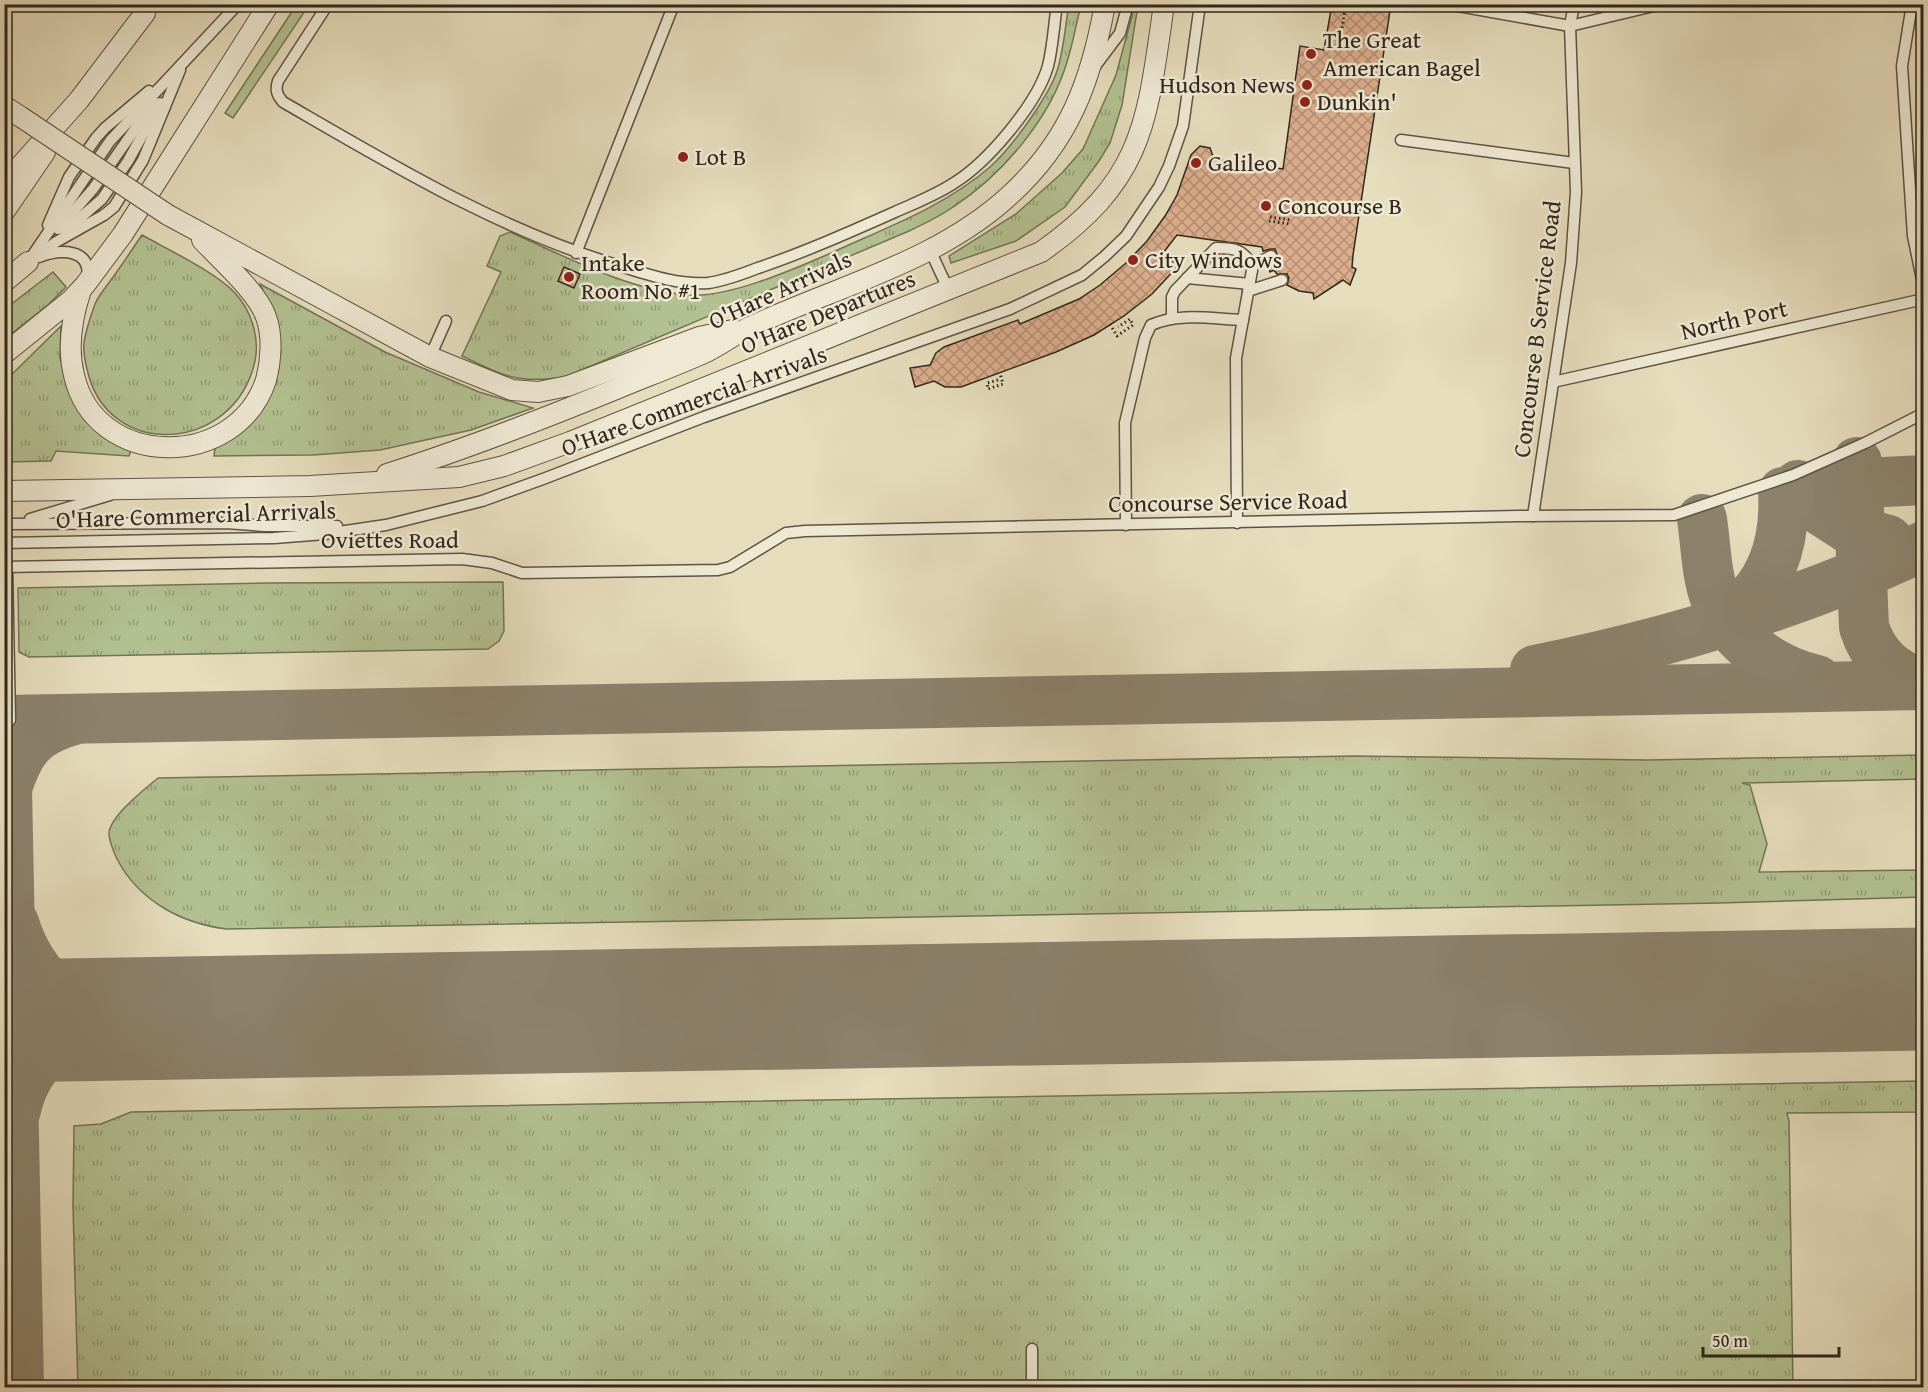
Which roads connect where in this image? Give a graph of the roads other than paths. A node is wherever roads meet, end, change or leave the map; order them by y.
1 (238, 4) edge
2 (269, 4) edge
3 (328, 4) edge
4 (674, 4) edge
5 (1058, 4) edge
6 (1105, 4) edge
7 (1128, 4) edge
8 (1164, 4) edge
9 (1200, 4) edge
10 (1447, 4) edge
11 (1574, 4) edge
12 (1662, 4) edge
13 (1912, 4) edge
14 (151, 5) edge
15 (1468, 7) edge
16 (1570, 26) junction
17 (187, 59) junction
18 (1089, 75) junction
19 (92, 83) junction
20 (13, 111) edge
21 (1401, 140) dead end
22 (1574, 163) junction
23 (4, 184) edge
24 (4, 212) edge
25 (191, 228) junction
26 (930, 249) junction
27 (576, 253) junction
28 (1271, 256) dead end
29 (28, 262) junction
30 (1253, 265) junction
31 (1187, 278) junction
32 (1282, 280) dead end
33 (4, 282) edge
34 (1249, 287) junction
35 (83, 288) junction
36 (1923, 289) edge
37 (949, 291) junction
38 (1923, 299) edge
39 (1172, 318) junction
40 (1243, 320) junction
41 (446, 321) dead end
42 (750, 326) junction
43 (4, 354) edge
44 (430, 357) junction
45 (1553, 382) junction
46 (1923, 413) edge
47 (355, 483) junction
48 (128, 489) junction
49 (4, 491) edge
50 (1533, 516) junction
51 (1237, 523) junction
52 (10, 524) edge
53 (1126, 525) junction
54 (371, 527) junction
55 (4, 543) edge
56 (6, 567) edge
57 (522, 573) joint
58 (10, 720) dead end
59 (1032, 1349) dead end
60 (1032, 1388) edge

1 - 17 lane
2 - 35 street
3 - 27 lane
4 - 27 lane
5 - 27 lane
6 - 18 street, O'Hare Arrivals
7 - 18 lane
8 - 37 street, O'Hare Departures
9 - 54 lane, O'Hare Commercial Arrivals
10 - 15 lane
11 - 16 lane, Concourse B Service Road
12 - 16 lane
13 - 36 lane
14 - 19 street
15 - 16 lane
16 - 22 lane, Concourse B Service Road
17 - 29 lane
17 - 29 lane
17 - 29 lane
18 - 26 street, O'Hare Arrivals
19 - 23 street
19 - 24 street
20 - 25 street, bridge
21 - 22 lane
22 - 45 lane, Concourse B Service Road
25 - 35 street
25 - 44 street
26 - 37 lane
26 - 42 street, O'Hare Arrivals
28 - 30 lane
29 - 33 street
29 - 35 lane
30 - 31 lane
30 - 34 lane
31 - 34 lane
31 - 39 lane
32 - 34 lane
34 - 40 lane
35 - 43 street
37 - 47 street, O'Hare Departures
38 - 45 lane, North Port
39 - 40 lane
39 - 53 lane
40 - 51 lane
41 - 44 lane
42 - 44 street
42 - 47 street, O'Hare Arrivals
45 - 50 lane, Concourse B Service Road
46 - 50 lane, Concourse Service Road
47 - 48 street
48 - 49 street
48 - 52 lane
50 - 51 lane, Concourse Service Road
51 - 53 lane, Concourse Service Road
52 - 54 lane
53 - 57 lane, Concourse Service Road
54 - 55 lane, O'Hare Commercial Arrivals
56 - 57 lane, Oviettes Road
56 - 58 lane
59 - 60 lane

